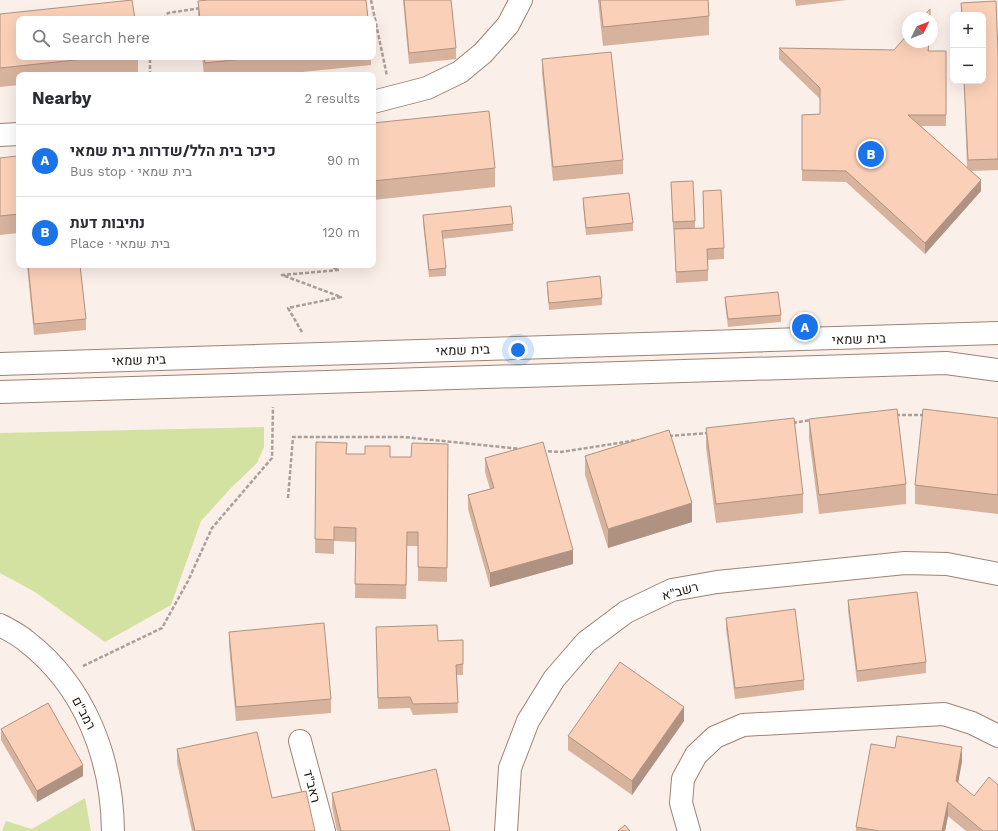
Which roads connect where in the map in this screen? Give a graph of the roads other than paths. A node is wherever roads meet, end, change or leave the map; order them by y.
1 (521, 0) edge
2 (383, 100) edge
3 (16, 134) edge
4 (0, 135) edge
5 (998, 333) edge
6 (0, 364) edge
7 (998, 370) edge
8 (0, 392) edge
9 (998, 574) edge
10 (0, 625) edge
11 (998, 736) edge
12 (300, 741) dead end
13 (113, 831) edge
14 (324, 831) edge
15 (506, 831) edge
16 (690, 831) edge

1 - 2 street
3 - 4 street
5 - 6 street, בית שמאי
7 - 8 street, בית שמאי
9 - 15 street, רשב"א
10 - 13 street, רמב"ם
11 - 16 street
12 - 14 street, ראב"ד

